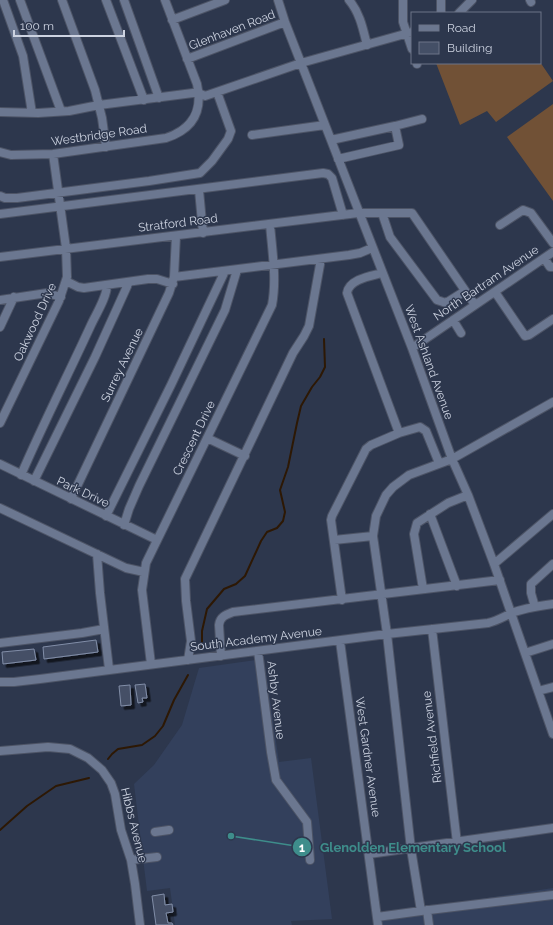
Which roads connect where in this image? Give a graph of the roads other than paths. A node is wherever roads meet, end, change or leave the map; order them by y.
1 (3, 0) edge
2 (20, 0) edge
3 (62, 0) edge
4 (106, 0) edge
5 (124, 0) edge
6 (165, 0) edge
7 (225, 0) edge
8 (278, 0) edge
9 (349, 0) edge
10 (403, 0) edge
11 (441, 0) edge
12 (472, 0) edge
13 (213, 2) edge
14 (441, 12) edge
15 (460, 12) edge
16 (172, 20) junction
17 (285, 22) junction
18 (409, 33) edge
19 (411, 44) edge
20 (367, 45) junction
21 (187, 59) junction
22 (301, 63) junction
23 (217, 92) junction
24 (199, 93) junction
25 (160, 98) junction
26 (144, 100) junction
27 (99, 105) junction
28 (61, 111) junction
29 (0, 112) edge
30 (32, 113) junction
31 (422, 120) dead end
32 (325, 125) junction
33 (395, 126) junction
34 (252, 135) dead end
35 (331, 140) junction
36 (106, 147) junction
37 (0, 152) edge
38 (53, 154) junction
39 (338, 159) junction
40 (199, 190) junction
41 (58, 192) junction
42 (0, 196) edge
43 (60, 207) junction
44 (358, 212) junction
45 (382, 213) junction
46 (0, 214) edge
47 (343, 214) junction
48 (270, 224) junction
49 (500, 225) dead end
50 (203, 232) junction
51 (176, 236) junction
52 (553, 243) edge
53 (66, 248) junction
54 (372, 248) junction
55 (553, 252) edge
56 (0, 257) edge
57 (544, 258) junction
58 (321, 259) junction
59 (273, 265) junction
60 (553, 267) edge
61 (237, 270) junction
62 (225, 271) junction
63 (382, 273) junction
64 (173, 280) junction
65 (66, 281) junction
66 (129, 282) junction
67 (107, 285) junction
68 (466, 291) junction
69 (495, 292) junction
70 (14, 297) junction
71 (60, 297) junction
72 (0, 300) edge
73 (475, 305) junction
74 (553, 319) edge
75 (453, 320) junction
76 (0, 327) edge
77 (461, 333) dead end
78 (412, 348) junction
79 (553, 402) edge
80 (0, 423) edge
81 (399, 432) junction
82 (207, 438) junction
83 (245, 456) junction
84 (452, 460) junction
85 (439, 463) junction
86 (0, 464) edge
87 (20, 475) junction
88 (34, 482) junction
89 (468, 495) junction
90 (71, 499) junction
91 (0, 508) edge
92 (430, 514) junction
93 (553, 514) edge
94 (106, 516) junction
95 (124, 525) junction
96 (373, 536) junction
97 (157, 540) junction
98 (334, 540) junction
99 (97, 554) junction
100 (494, 564) junction
101 (553, 564) edge
102 (144, 572) junction
103 (500, 580) junction
104 (457, 586) junction
105 (423, 589) junction
106 (381, 596) junction
107 (342, 600) junction
108 (553, 604) edge
109 (535, 607) junction
110 (512, 613) junction
111 (104, 629) junction
112 (432, 629) junction
113 (386, 634) junction
114 (340, 641) junction
115 (0, 643) edge
116 (553, 644) edge
117 (258, 651) junction
118 (526, 653) junction
119 (222, 656) junction
120 (188, 660) junction
121 (152, 664) junction
122 (109, 669) junction
123 (0, 682) edge
124 (553, 687) edge
125 (538, 691) junction
126 (550, 717) edge
127 (553, 734) edge
128 (0, 751) edge
129 (553, 828) edge
130 (169, 830) dead end
131 (155, 832) dead end
132 (456, 843) junction
133 (411, 849) junction
134 (369, 854) junction
135 (158, 857) dead end
136 (131, 860) junction
137 (310, 860) dead end
138 (553, 895) edge
139 (424, 910) junction
140 (377, 921) edge
141 (140, 925) edge
142 (429, 925) edge

1 - 30 street
2 - 28 street
3 - 27 street
4 - 26 street
5 - 25 street
6 - 16 street
7 - 13 street
8 - 17 street, West Ashland Avenue
9 - 20 street
10 - 18 street
11 - 14 street
12 - 15 street
13 - 16 street
16 - 21 street
17 - 21 street, Glenhaven Road
17 - 22 street, West Ashland Avenue
18 - 19 street
18 - 20 street
20 - 22 street
21 - 24 street
22 - 23 street
22 - 32 street, West Ashland Avenue
23 - 24 street
23 - 41 street
24 - 25 street
24 - 36 street, Westbridge Road
25 - 26 street
26 - 27 street
27 - 28 street
27 - 36 street
28 - 30 street
29 - 30 street
31 - 33 street
32 - 34 street
32 - 35 street, West Ashland Avenue
33 - 35 street
33 - 39 street
35 - 39 street, West Ashland Avenue
36 - 38 street, Westbridge Road
37 - 38 street, Westbridge Road
38 - 41 street, Oakwood Drive
39 - 44 street, West Ashland Avenue
40 - 43 street
40 - 47 street
40 - 50 street
41 - 42 street
41 - 43 street, Oakwood Drive
43 - 46 street
43 - 53 street, Oakwood Drive
44 - 45 street, Stratford Road
44 - 47 street, Stratford Road
44 - 54 street, West Ashland Avenue
45 - 68 street, Stratford Road
45 - 68 street
47 - 48 street, Stratford Road
48 - 50 street, Stratford Road
48 - 59 street, Crescent Drive
49 - 52 street
50 - 51 street, Stratford Road
51 - 53 street, Stratford Road
51 - 64 street, Surrey Avenue
53 - 56 street, Stratford Road
53 - 65 street, Oakwood Drive
54 - 58 street
54 - 63 street, West Ashland Avenue
55 - 57 street, North Bartram Avenue
57 - 60 street
57 - 69 street, North Bartram Avenue
58 - 59 street
58 - 83 street
59 - 61 street
59 - 82 street, Crescent Drive
61 - 62 street
61 - 95 street
62 - 64 street
62 - 94 street
63 - 78 street, West Ashland Avenue
63 - 81 street
64 - 66 street
64 - 90 street, Surrey Avenue
65 - 67 street
65 - 71 street, Oakwood Drive
66 - 67 street
66 - 88 street
67 - 87 street
68 - 73 street
69 - 73 street, North Bartram Avenue
69 - 74 street
70 - 71 street
70 - 72 street
70 - 76 street
71 - 80 street, Oakwood Drive
73 - 75 street, North Bartram Avenue
75 - 77 street
75 - 78 street, North Bartram Avenue
78 - 84 street, West Ashland Avenue
79 - 84 street
81 - 85 street
81 - 98 street
82 - 83 street
82 - 97 street, Crescent Drive
83 - 120 street
84 - 85 street
84 - 89 street, West Ashland Avenue
85 - 96 street
86 - 87 street, Park Drive
87 - 88 street, Park Drive
88 - 90 street, Park Drive
89 - 92 street
89 - 100 street, West Ashland Avenue
90 - 94 street, Park Drive
91 - 99 street
92 - 104 street
92 - 105 street
93 - 100 street
94 - 95 street, Park Drive
95 - 97 street, Park Drive
96 - 98 street
96 - 106 street
97 - 102 street, Crescent Drive
98 - 107 street
99 - 102 street
99 - 111 street
100 - 103 street, West Ashland Avenue
101 - 109 street
102 - 121 street, Crescent Drive
103 - 104 street
103 - 110 street, West Ashland Avenue
104 - 105 street
105 - 106 street
106 - 107 street
106 - 113 street
107 - 119 street
108 - 109 street, South Academy Avenue
109 - 110 street, South Academy Avenue
110 - 112 street, South Academy Avenue
110 - 118 street, West Ashland Avenue
111 - 115 street
111 - 122 street
112 - 113 street, South Academy Avenue
112 - 132 street, Richfield Avenue
113 - 114 street, South Academy Avenue
113 - 133 street
114 - 117 street, South Academy Avenue
114 - 134 street, West Gardner Avenue
116 - 118 street
117 - 119 street, South Academy Avenue
117 - 137 street, Ashby Avenue
118 - 125 street, West Ashland Avenue
119 - 120 street, South Academy Avenue
120 - 121 street, South Academy Avenue
121 - 122 street, South Academy Avenue
122 - 123 street, South Academy Avenue
124 - 125 street
125 - 126 street, West Ashland Avenue
126 - 127 street, West Ashland Avenue
128 - 136 street, Hibbs Avenue
129 - 132 street
130 - 131 street
132 - 133 street
133 - 134 street
133 - 139 street
134 - 140 street, West Gardner Avenue
135 - 136 street
136 - 141 street, Hibbs Avenue
138 - 139 street
139 - 140 street
139 - 142 street

